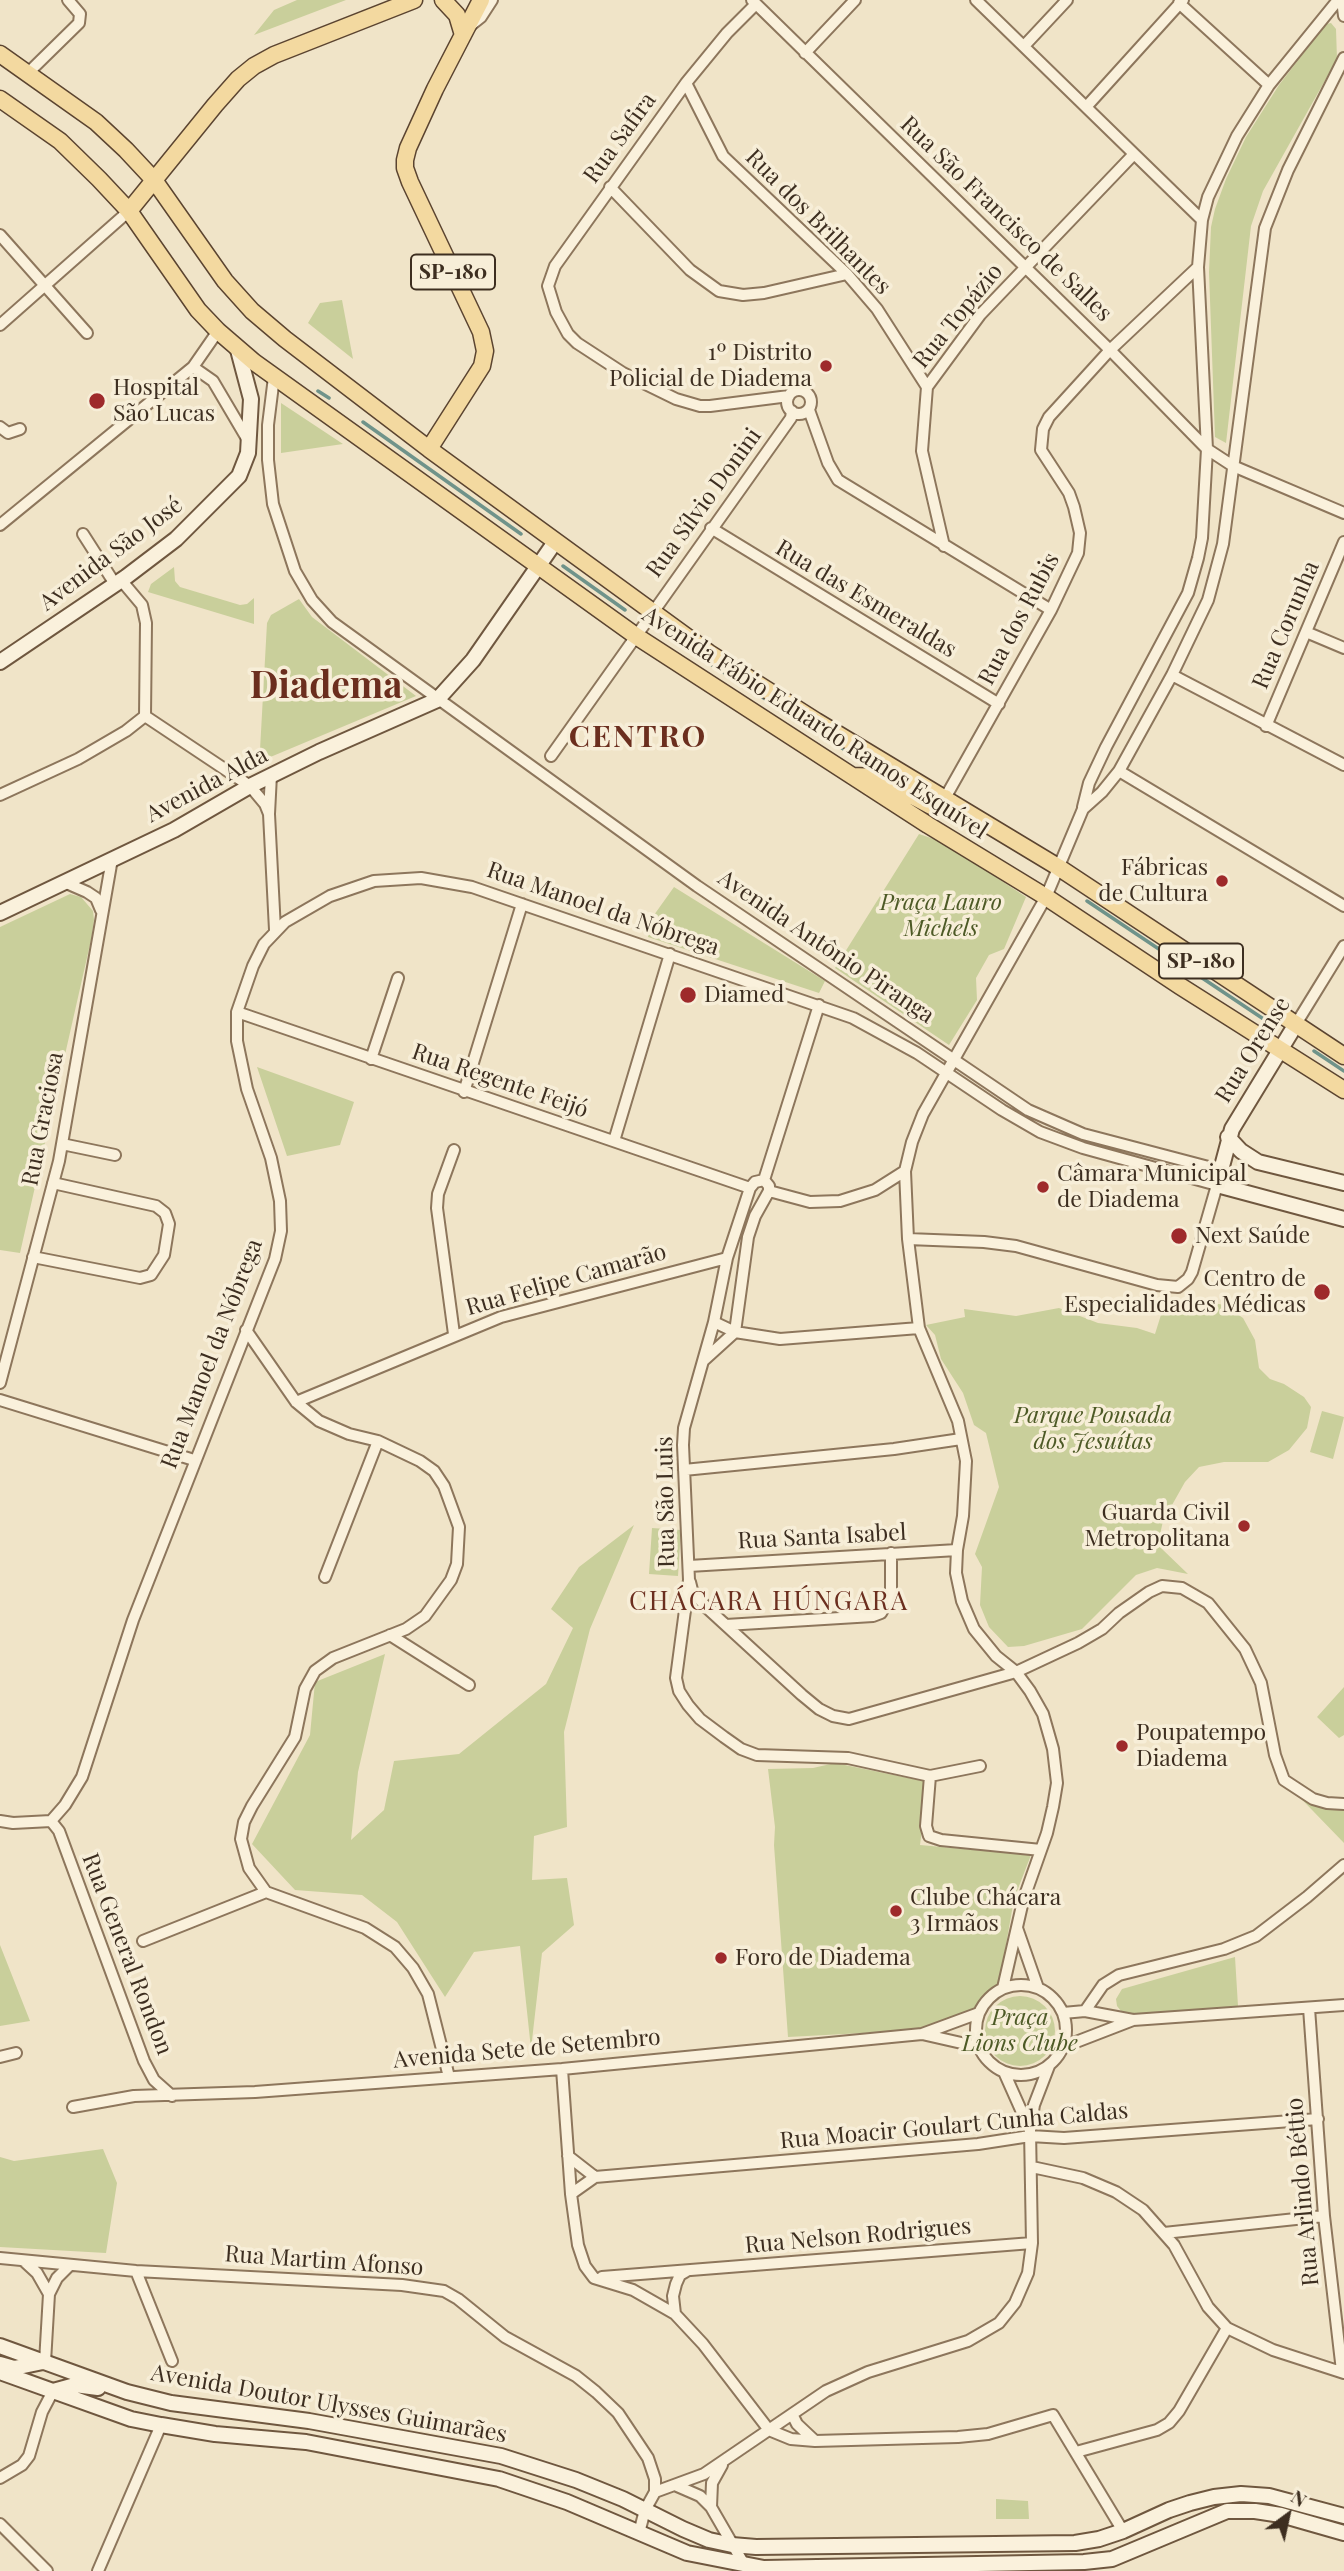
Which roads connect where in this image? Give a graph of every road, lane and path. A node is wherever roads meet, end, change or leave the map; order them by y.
1 (68, 0) edge
2 (414, 0) edge
3 (481, 0) edge
4 (492, 0) edge
5 (855, 0) edge
6 (976, 0) edge
7 (1067, 0) edge
8 (1340, 0) edge
9 (446, 1) edge
10 (754, 2) edge
11 (1181, 2) edge
12 (1344, 16) edge
13 (465, 32) junction
14 (1024, 46) junction
15 (805, 53) junction
16 (0, 54) edge
17 (1344, 58) edge
18 (28, 73) junction
19 (686, 83) junction
20 (1269, 85) junction
21 (0, 99) edge
22 (1087, 106) junction
23 (1134, 154) junction
24 (154, 180) junction
25 (610, 187) junction
26 (129, 211) junction
27 (1202, 220) junction
28 (0, 235) edge
29 (1025, 267) junction
30 (1198, 267) junction
31 (846, 274) junction
32 (44, 286) junction
33 (0, 325) edge
34 (218, 331) junction
35 (87, 333) dead end
36 (238, 350) junction
37 (1110, 350) junction
38 (193, 367) junction
39 (274, 377) junction
40 (927, 387) junction
41 (789, 396) junction
42 (809, 410) junction
43 (792, 411) junction
44 (0, 427) edge
45 (20, 429) dead end
46 (249, 443) junction
47 (429, 449) junction
48 (1207, 449) junction
49 (1233, 466) junction
50 (1344, 513) edge
51 (0, 524) edge
52 (711, 528) junction
53 (83, 534) dead end
54 (555, 542) junction
55 (1344, 542) edge
56 (944, 546) junction
57 (538, 566) junction
58 (118, 582) junction
59 (1051, 610) junction
60 (653, 612) junction
61 (1306, 632) junction
62 (636, 636) junction
63 (1344, 648) edge
64 (0, 662) edge
65 (1172, 675) junction
66 (438, 699) junction
67 (999, 704) junction
68 (145, 716) junction
69 (1266, 726) junction
70 (1110, 740) junction
71 (1128, 750) junction
72 (551, 756) dead end
73 (1344, 765) edge
74 (1119, 771) junction
75 (271, 775) junction
76 (853, 776) junction
77 (250, 786) junction
78 (0, 795) edge
79 (945, 798) junction
80 (1083, 809) junction
81 (269, 814) junction
82 (112, 859) junction
83 (1058, 867) junction
84 (64, 882) junction
85 (1046, 897) junction
86 (522, 904) junction
87 (1344, 906) edge
88 (102, 910) junction
89 (0, 913) edge
90 (275, 930) junction
91 (1344, 946) edge
92 (670, 954) junction
93 (1333, 966) junction
94 (1344, 971) edge
95 (398, 978) dead end
96 (819, 1005) junction
97 (237, 1013) junction
98 (1296, 1024) junction
99 (1280, 1051) junction
100 (1344, 1056) edge
101 (371, 1059) junction
102 (953, 1061) junction
103 (946, 1072) junction
104 (1344, 1090) edge
105 (464, 1092) junction
106 (1228, 1137) junction
107 (614, 1141) junction
108 (62, 1144) junction
109 (454, 1150) dead end
110 (115, 1155) dead end
111 (1220, 1170) junction
112 (905, 1171) junction
113 (764, 1180) junction
114 (53, 1183) junction
115 (1344, 1183) edge
116 (1217, 1185) junction
117 (750, 1188) junction
118 (769, 1191) junction
119 (1344, 1219) edge
120 (908, 1239) junction
121 (33, 1257) junction
122 (727, 1258) junction
123 (744, 1265) junction
124 (713, 1322) junction
125 (919, 1328) junction
126 (246, 1330) junction
127 (735, 1332) junction
128 (454, 1335) junction
129 (703, 1361) junction
130 (0, 1383) edge
131 (0, 1400) edge
132 (296, 1402) junction
133 (961, 1439) junction
134 (378, 1441) junction
135 (194, 1460) junction
136 (684, 1471) junction
137 (957, 1550) junction
138 (891, 1553) junction
139 (689, 1566) junction
140 (325, 1577) dead end
141 (689, 1580) junction
142 (726, 1625) junction
143 (390, 1635) junction
144 (1016, 1672) junction
145 (468, 1685) dead end
146 (981, 1766) dead end
147 (930, 1776) junction
148 (1344, 1804) edge
149 (0, 1821) edge
150 (51, 1821) junction
151 (1041, 1850) junction
152 (1344, 1865) edge
153 (266, 1892) junction
154 (1017, 1927) junction
155 (143, 1941) dead end
156 (1003, 1988) junction
157 (1038, 1988) junction
158 (1344, 2005) edge
159 (1309, 2008) junction
160 (1085, 2011) junction
161 (1063, 2012) junction
162 (979, 2013) junction
163 (1132, 2020) junction
164 (922, 2034) junction
165 (979, 2047) junction
166 (1063, 2047) junction
167 (16, 2053) dead end
168 (0, 2057) edge
169 (1049, 2066) junction
170 (562, 2069) junction
171 (1004, 2072) junction
172 (449, 2077) junction
173 (154, 2080) junction
174 (134, 2096) junction
175 (172, 2096) junction
176 (73, 2107) dead end
177 (1318, 2119) junction
178 (1030, 2133) junction
179 (568, 2156) junction
180 (1032, 2167) junction
181 (595, 2177) junction
182 (571, 2194) junction
183 (1324, 2216) junction
184 (1164, 2233) junction
185 (1032, 2243) junction
186 (0, 2258) edge
187 (24, 2261) junction
188 (70, 2265) junction
189 (136, 2271) junction
190 (687, 2271) junction
191 (594, 2278) junction
192 (49, 2294) junction
193 (675, 2314) junction
194 (1227, 2329) junction
195 (0, 2346) edge
196 (172, 2361) dead end
197 (44, 2362) junction
198 (0, 2364) edge
199 (0, 2372) edge
200 (1343, 2372) edge
201 (54, 2391) junction
202 (127, 2392) junction
203 (792, 2414) junction
204 (161, 2425) junction
205 (769, 2430) junction
206 (814, 2441) junction
207 (1076, 2452) junction
208 (723, 2462) junction
209 (0, 2478) edge
210 (677, 2486) junction
211 (655, 2492) junction
212 (711, 2507) junction
213 (645, 2511) junction
214 (1344, 2516) edge
215 (0, 2524) edge
216 (1123, 2531) junction
217 (639, 2533) junction
218 (1344, 2533) edge
219 (732, 2545) junction
220 (1020, 2567) edge
221 (747, 2568) edge
222 (787, 2570) edge
223 (47, 2571) edge
224 (98, 2571) edge

1 - 18 street
2 - 24 main road
3 - 13 main road, SP-180
4 - 13 street
5 - 15 street
6 - 14 street
7 - 14 street
8 - 12 street
8 - 20 street
9 - 13 main road
10 - 15 street, Rua São Francisco de Salles
10 - 19 street, Rua Safira
11 - 20 street
11 - 22 street
13 - 47 main road, SP-180
14 - 22 street
15 - 29 street, Rua São Francisco de Salles
16 - 18 main road, Avenida Fábio Eduardo Ramos Esquível
17 - 49 street
18 - 24 main road, Avenida Fábio Eduardo Ramos Esquível
19 - 25 street, Rua Safira
19 - 31 street, Rua dos Brilhantes
20 - 27 street
21 - 26 main road
22 - 23 street
23 - 27 street
23 - 29 street, Rua Topázio
24 - 26 main road
24 - 47 main road, Avenida Fábio Eduardo Ramos Esquível
25 - 31 street
25 - 41 street, Rua Safira
26 - 32 street
26 - 34 main road, SP-180
27 - 30 street
28 - 32 street
29 - 37 street, Rua São Francisco de Salles
29 - 40 street, Rua Topázio
30 - 37 street, Rua dos Rubis
30 - 48 street
31 - 40 street, Rua dos Brilhantes
32 - 33 street
32 - 35 street
34 - 36 main road, SP-180
34 - 38 street
36 - 39 main road, SP-180
36 - 46 main road, Avenida São José
37 - 48 street, Rua São Francisco de Salles
37 - 59 street, Rua dos Rubis
38 - 46 street
38 - 51 street
39 - 57 main road, Avenida Fábio Eduardo Ramos Esquível / SP-180
39 - 66 street, Avenida Antônio Piranga
40 - 56 street, Rua Topázio
41 - 42 street
41 - 43 street
42 - 43 street
42 - 56 street
43 - 52 street, Rua Sílvio Donini
44 - 45 street
46 - 58 main road, Avenida São José
47 - 54 main road, Avenida Fábio Eduardo Ramos Esquível / SP-180
48 - 49 street, Rua São Francisco de Salles
48 - 70 street
49 - 50 street, Rua São Francisco de Salles
49 - 65 street
52 - 60 street, Rua Sílvio Donini
52 - 67 street, Rua das Esmeraldas
53 - 58 street
54 - 57 main road
54 - 60 main road, Avenida Fábio Eduardo Ramos Esquível / SP-180
55 - 61 street, Rua Corunha
56 - 59 street
57 - 62 main road, Avenida Fábio Eduardo Ramos Esquível / SP-180
57 - 66 main road
58 - 64 main road, Avenida São José
58 - 68 street
59 - 67 street, Rua dos Rubis
60 - 62 street, Rua Sílvio Donini
60 - 79 main road, Avenida Fábio Eduardo Ramos Esquível / SP-180
61 - 63 street
61 - 69 street, Rua Corunha
62 - 72 street, Rua Sílvio Donini
62 - 76 main road, Avenida Fábio Eduardo Ramos Esquível / SP-180
65 - 69 street
65 - 71 street
66 - 75 main road, Avenida Alda
66 - 102 street, Avenida Antônio Piranga
67 - 79 street, Rua dos Rubis
68 - 77 street
68 - 78 street
69 - 73 street
70 - 71 street
70 - 80 street
71 - 74 street
74 - 80 street
74 - 87 street
75 - 77 main road, Avenida Alda
75 - 81 street
76 - 79 main road
76 - 85 main road, Avenida Fábio Eduardo Ramos Esquível / SP-180
77 - 81 street
77 - 82 main road, Avenida Alda
79 - 83 main road, Avenida Fábio Eduardo Ramos Esquível / SP-180
80 - 83 street
81 - 90 street
82 - 84 main road, Avenida Alda
82 - 88 street, Rua Graciosa
83 - 85 street
83 - 98 main road, Avenida Fábio Eduardo Ramos Esquível / SP-180
84 - 88 street
84 - 89 main road, Avenida Alda
85 - 99 main road, Avenida Fábio Eduardo Ramos Esquível / SP-180
85 - 102 street
86 - 90 street, Rua Manoel da Nóbrega
86 - 92 street, Rua Manoel da Nóbrega
86 - 105 street
88 - 108 street, Rua Graciosa
90 - 97 street, Rua Manoel da Nóbrega
91 - 93 street, Rua Orense
92 - 96 street, Rua Manoel da Nóbrega
92 - 107 street
93 - 94 street
93 - 98 street, Rua Orense
95 - 101 street
96 - 103 street, Rua Manoel da Nóbrega
96 - 113 street
97 - 101 street, Rua Regente Feijó
97 - 126 street, Rua Manoel da Nóbrega
98 - 99 main road, Rua Orense
98 - 100 main road, Avenida Fábio Eduardo Ramos Esquível / SP-180
99 - 104 main road, Avenida Fábio Eduardo Ramos Esquível / SP-180
99 - 106 main road, Rua Orense
101 - 105 street, Rua Regente Feijó
102 - 103 street
102 - 111 street, Avenida Antônio Piranga
103 - 112 street
103 - 116 street
105 - 107 street, Rua Regente Feijó
106 - 111 main road, Rua Orense
106 - 115 main road
107 - 117 street, Rua Regente Feijó
108 - 110 street
108 - 114 street, Rua Graciosa
109 - 128 street
111 - 116 main road, Rua Orense
112 - 118 street
112 - 120 street
113 - 117 street
113 - 118 street
114 - 121 street, Rua Graciosa
114 - 121 street
116 - 119 main road
116 - 120 street
117 - 122 street
118 - 123 street
120 - 125 street
121 - 130 street, Rua Graciosa
122 - 123 street
122 - 124 street, Rua São Luis
122 - 128 street, Rua Felipe Camarão
123 - 127 street
124 - 127 street
124 - 129 street, Rua São Luis
125 - 127 street
125 - 133 street
126 - 132 street
126 - 135 street, Rua Manoel da Nóbrega
127 - 129 street
128 - 132 street, Rua Felipe Camarão
129 - 136 street, Rua São Luis
131 - 135 street
132 - 134 street
133 - 136 street
133 - 137 street
134 - 140 street
134 - 143 street
135 - 150 street, Rua Manoel da Nóbrega
136 - 139 street, Rua São Luis
137 - 138 street, Rua Santa Isabel
137 - 144 street
138 - 139 street, Rua Santa Isabel
138 - 142 street
139 - 141 street, Rua São Luis
141 - 142 street
141 - 147 street, Rua São Luis
142 - 144 street
143 - 145 street
143 - 153 street
144 - 148 street
144 - 151 street
146 - 147 street, Rua São Luis
147 - 151 street
149 - 150 street
150 - 173 street, Rua General Rondon
151 - 154 street
152 - 160 street
153 - 155 street
153 - 172 street
154 - 156 street
154 - 157 street
156 - 157 street
156 - 162 street
157 - 161 street
158 - 159 street
159 - 163 street
159 - 177 street, Rua Arlindo Béttio
160 - 161 street
160 - 163 street
161 - 166 street
162 - 164 street, Avenida Sete de Setembro
162 - 165 street
163 - 166 street
164 - 165 street, Avenida Sete de Setembro
164 - 170 street, Avenida Sete de Setembro
165 - 171 street
166 - 169 street
167 - 168 street
169 - 171 street
169 - 178 street
170 - 172 street, Avenida Sete de Setembro
170 - 179 street
171 - 178 street
172 - 175 street, Avenida Sete de Setembro
173 - 174 street, Avenida Sete de Setembro
173 - 175 street, Rua General Rondon
174 - 175 street, Avenida Sete de Setembro
174 - 176 street, Avenida Sete de Setembro
177 - 178 street, Rua Moacir Goulart Cunha Caldas
177 - 183 street, Rua Arlindo Béttio
178 - 180 street
178 - 181 street, Rua Moacir Goulart Cunha Caldas
179 - 181 street
179 - 182 street
180 - 184 street
180 - 185 street
181 - 182 street
182 - 191 street
183 - 184 street
183 - 200 street, Rua Arlindo Béttio
184 - 194 street
185 - 190 street, Rua Nelson Rodrigues
185 - 203 street
186 - 187 street, Rua Martim Afonso
187 - 188 street, Rua Martim Afonso
187 - 192 street
188 - 189 street, Rua Martim Afonso
188 - 192 street
189 - 196 street
189 - 211 street, Rua Martim Afonso
190 - 191 street, Rua Nelson Rodrigues
190 - 193 street
191 - 193 street
192 - 197 street
193 - 205 street
194 - 200 street
194 - 207 street
195 - 197 main road, Avenida Doutor Ulysses Guimarães
197 - 198 main road
197 - 202 main road, Avenida Doutor Ulysses Guimarães
199 - 201 main road, Avenida Doutor Ulysses Guimarães
201 - 202 main road
201 - 204 main road, Avenida Doutor Ulysses Guimarães
201 - 209 street
202 - 213 main road, Avenida Doutor Ulysses Guimarães
203 - 205 street
203 - 206 street
204 - 217 main road, Avenida Doutor Ulysses Guimarães
204 - 224 street
205 - 206 street
205 - 208 street
206 - 207 street
207 - 216 street
208 - 210 street
208 - 212 street
210 - 211 street
210 - 212 street
211 - 213 street
212 - 219 street
213 - 217 street
213 - 219 main road, Avenida Doutor Ulysses Guimarães
214 - 216 main road, Avenida Doutor Ulysses Guimarães
215 - 223 street
216 - 219 main road, Avenida Doutor Ulysses Guimarães
217 - 221 main road, Avenida Doutor Ulysses Guimarães
218 - 220 main road, Avenida Doutor Ulysses Guimarães
219 - 221 street
220 - 222 main road, Avenida Doutor Ulysses Guimarães
221 - 222 main road, Avenida Doutor Ulysses Guimarães

